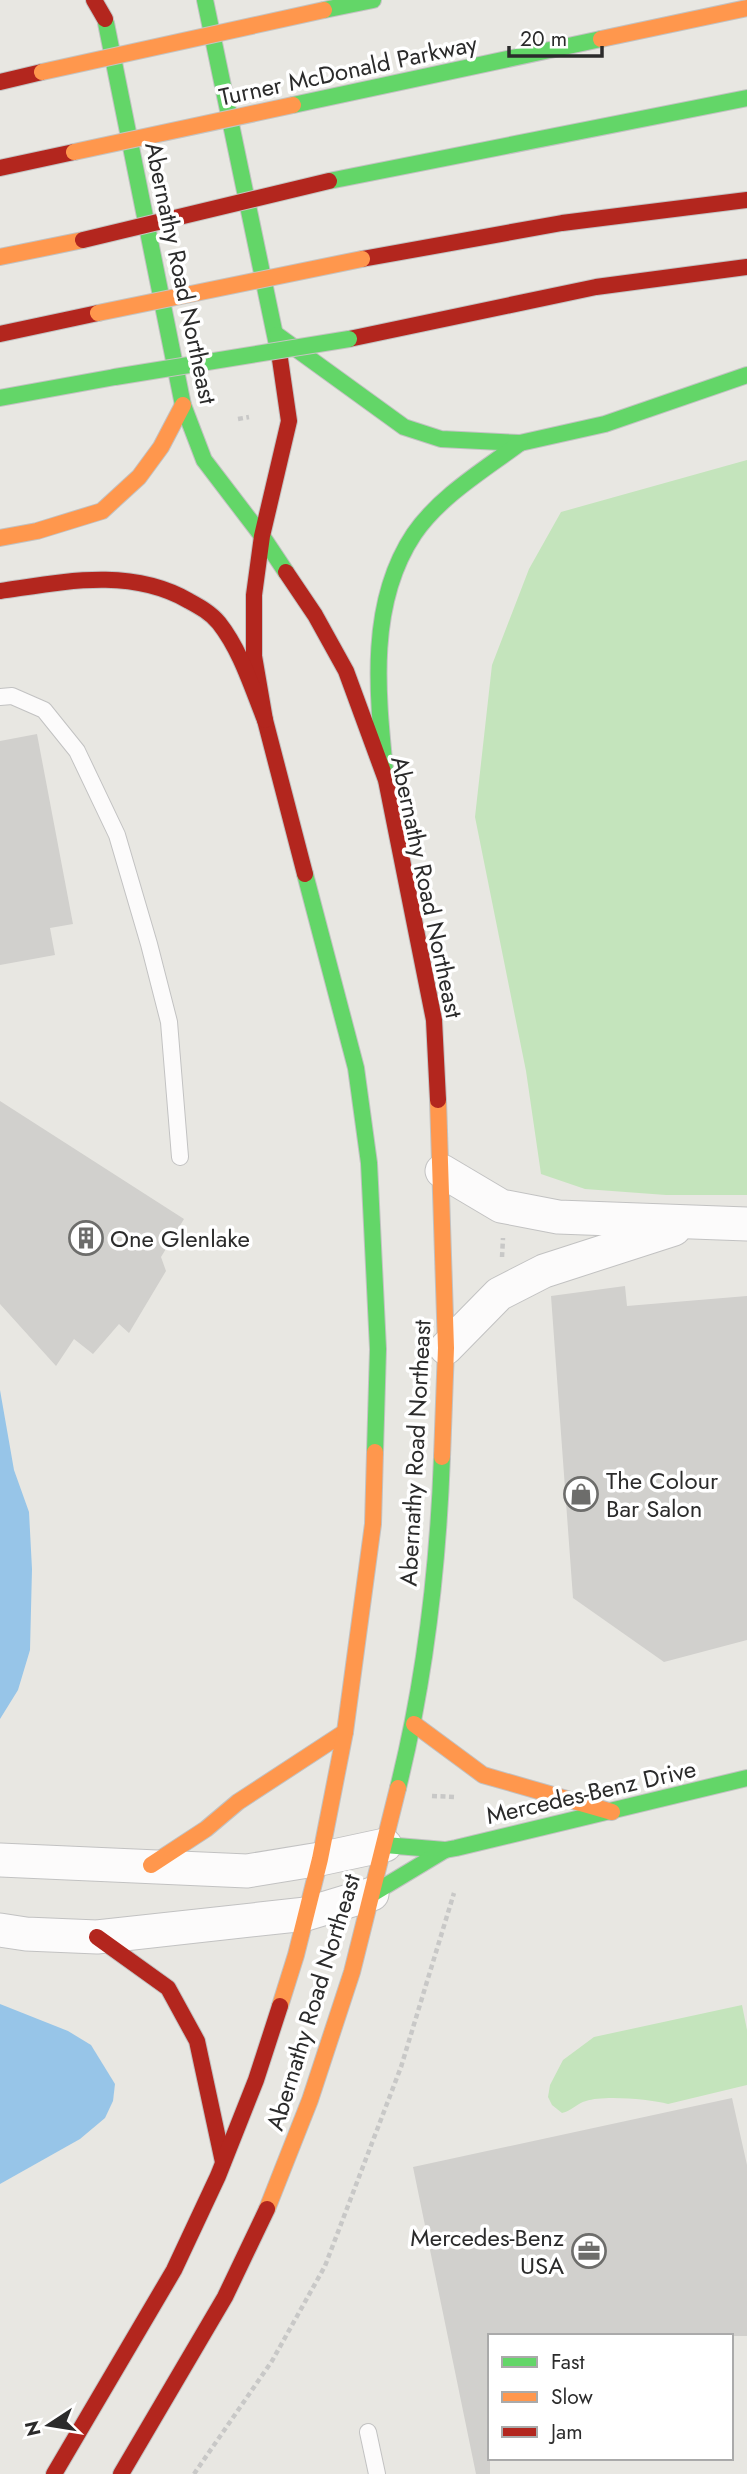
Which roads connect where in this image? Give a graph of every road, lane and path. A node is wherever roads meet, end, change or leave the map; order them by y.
1 (94, 0) edge
2 (102, 0) edge
3 (205, 0) edge
4 (373, 0) edge
5 (747, 8) edge
6 (105, 19) junction
7 (0, 82) edge
8 (747, 98) edge
9 (0, 168) edge
10 (747, 201) edge
11 (0, 257) edge
12 (747, 267) edge
13 (0, 334) edge
14 (277, 335) junction
15 (747, 375) edge
16 (0, 398) edge
17 (183, 405) junction
18 (249, 417) dead end
19 (238, 419) dead end
20 (520, 443) junction
21 (262, 536) junction
22 (0, 538) edge
23 (0, 591) edge
24 (0, 696) edge
25 (265, 720) junction
26 (386, 780) junction
27 (180, 1157) dead end
28 (442, 1171) junction
29 (696, 1222) junction
30 (747, 1224) edge
31 (503, 1233) dead end
32 (502, 1259) dead end
33 (446, 1348) junction
34 (414, 1724) junction
35 (345, 1732) junction
36 (747, 1778) edge
37 (427, 1796) dead end
38 (457, 1797) dead end
39 (611, 1812) junction
40 (385, 1845) junction
41 (445, 1850) junction
42 (320, 1859) junction
43 (0, 1860) edge
44 (151, 1865) junction
45 (454, 1893) dead end
46 (372, 1895) junction
47 (306, 1914) junction
48 (0, 1930) edge
49 (97, 1937) junction
50 (223, 2162) junction
51 (368, 2432) dead end
52 (54, 2474) edge
53 (121, 2474) edge
54 (194, 2474) edge
55 (377, 2474) edge

1 - 6 main road
2 - 6 main road, Abernathy Road Northeast
3 - 14 main road, Abernathy Road Northeast
4 - 7 main road, bridge
5 - 9 main road, Turner McDonald Parkway, bridge
6 - 17 main road, Abernathy Road Northeast
8 - 11 main road, bridge
10 - 13 main road, bridge
12 - 16 main road, bridge
14 - 20 main road
14 - 21 main road, Abernathy Road Northeast
15 - 20 main road
17 - 21 main road, Abernathy Road Northeast
17 - 22 main road
18 - 19 path
20 - 26 main road
21 - 25 main road, Abernathy Road Northeast
21 - 26 main road, Abernathy Road Northeast
23 - 25 main road
24 - 27 lane
25 - 35 main road, Abernathy Road Northeast
26 - 28 main road, Abernathy Road Northeast
28 - 29 street
28 - 33 main road, Abernathy Road Northeast
29 - 30 street
29 - 33 street
31 - 32 path
33 - 34 main road, Abernathy Road Northeast
34 - 39 main road
34 - 40 main road, Abernathy Road Northeast
35 - 42 main road, Abernathy Road Northeast
35 - 44 main road
36 - 39 main road, Mercedes-Benz Drive
37 - 38 path
39 - 41 main road, Mercedes-Benz Drive
40 - 41 main road, Mercedes-Benz Drive
40 - 42 street
40 - 46 main road, Abernathy Road Northeast
41 - 46 main road, Mercedes-Benz Drive
42 - 44 street
42 - 47 main road, Abernathy Road Northeast
43 - 44 street
45 - 54 path
46 - 47 street
46 - 53 main road, Abernathy Road Northeast
47 - 49 street
47 - 50 main road, Abernathy Road Northeast
48 - 49 street
49 - 50 main road
50 - 52 main road, Abernathy Road Northeast
51 - 55 lane

